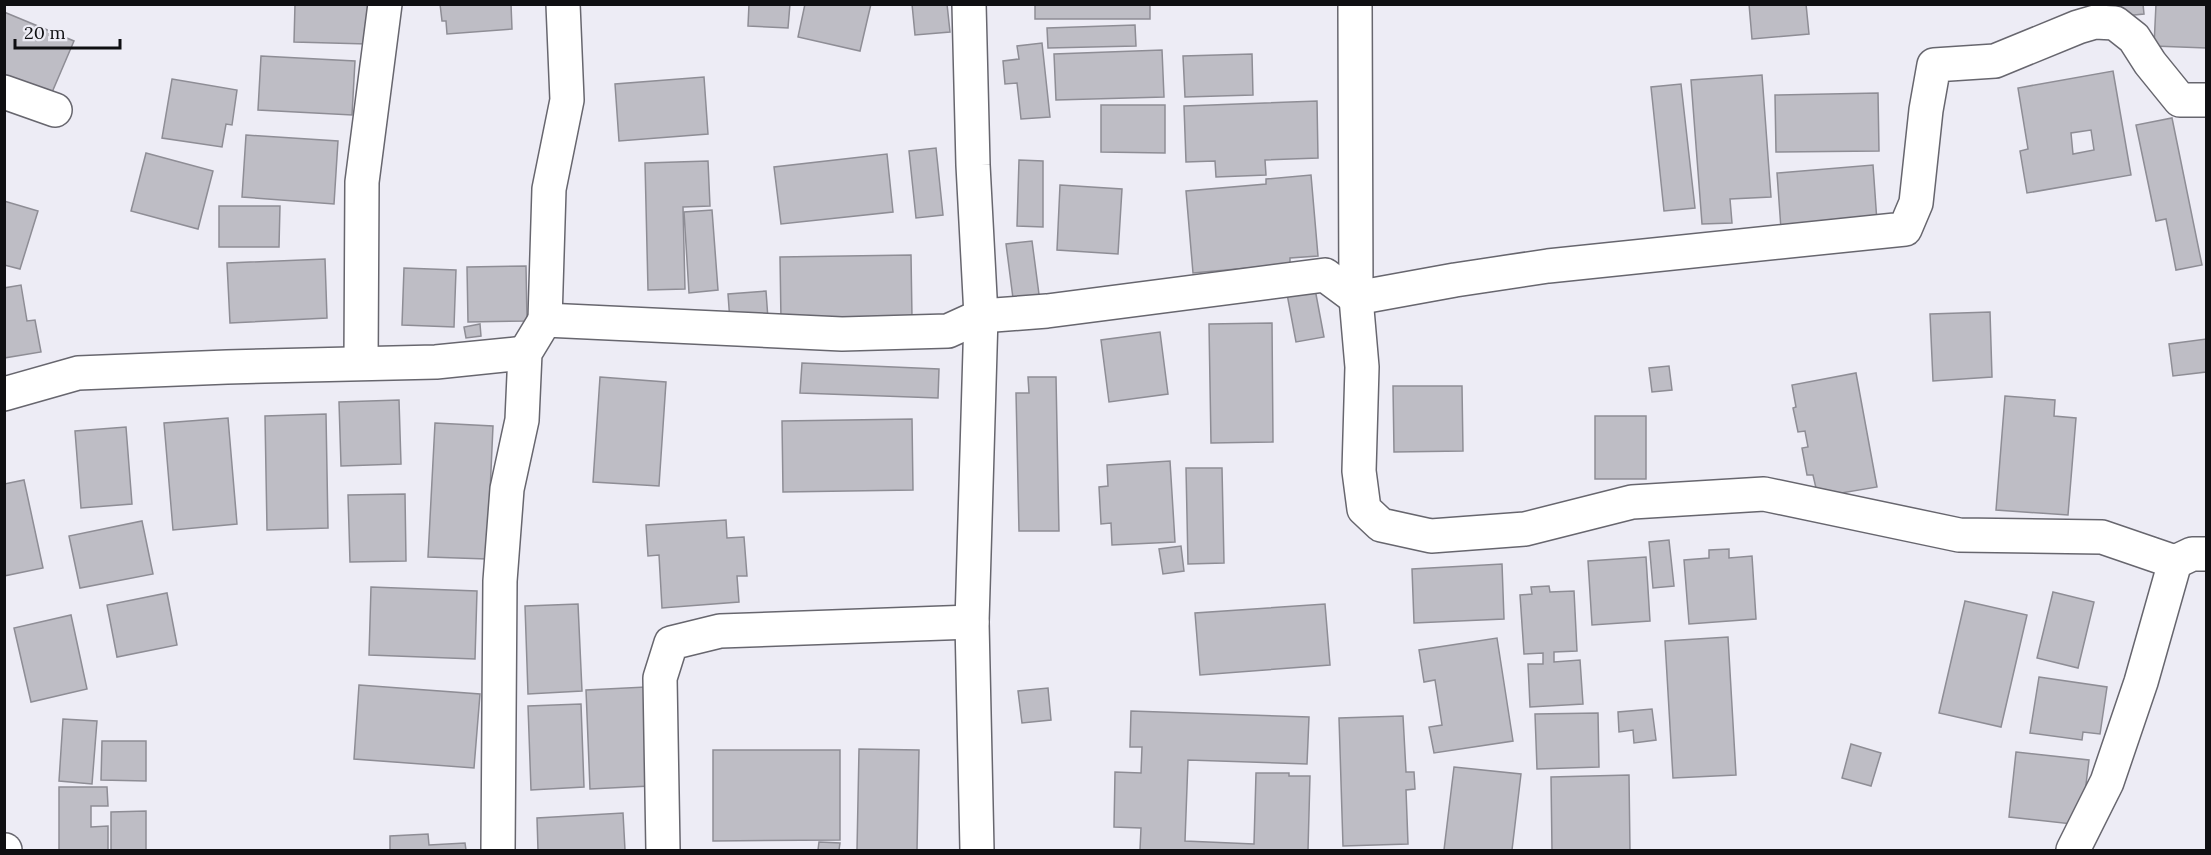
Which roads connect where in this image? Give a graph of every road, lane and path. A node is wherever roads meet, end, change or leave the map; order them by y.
1 (385, 4) edge
2 (563, 4) edge
3 (969, 4) edge
4 (1355, 4) edge
5 (2092, 13) edge
6 (4, 92) edge
7 (2206, 99) edge
8 (55, 110) dead end
9 (1356, 298) junction
10 (981, 316) junction
11 (545, 320) junction
12 (525, 352) junction
13 (362, 363) junction
14 (4, 394) edge
15 (2206, 554) edge
16 (2175, 562) junction
17 (972, 622) junction
18 (498, 850) edge
19 (663, 850) edge
20 (977, 850) edge
21 (2073, 850) edge

1 - 13 street
2 - 11 street
3 - 10 street
4 - 9 street
5 - 7 street
5 - 9 street
6 - 8 street
9 - 10 street
9 - 16 street
10 - 11 street
10 - 17 street
11 - 12 street
12 - 13 street
12 - 18 street
13 - 14 street
15 - 16 street
16 - 21 street
17 - 19 street
17 - 20 street

